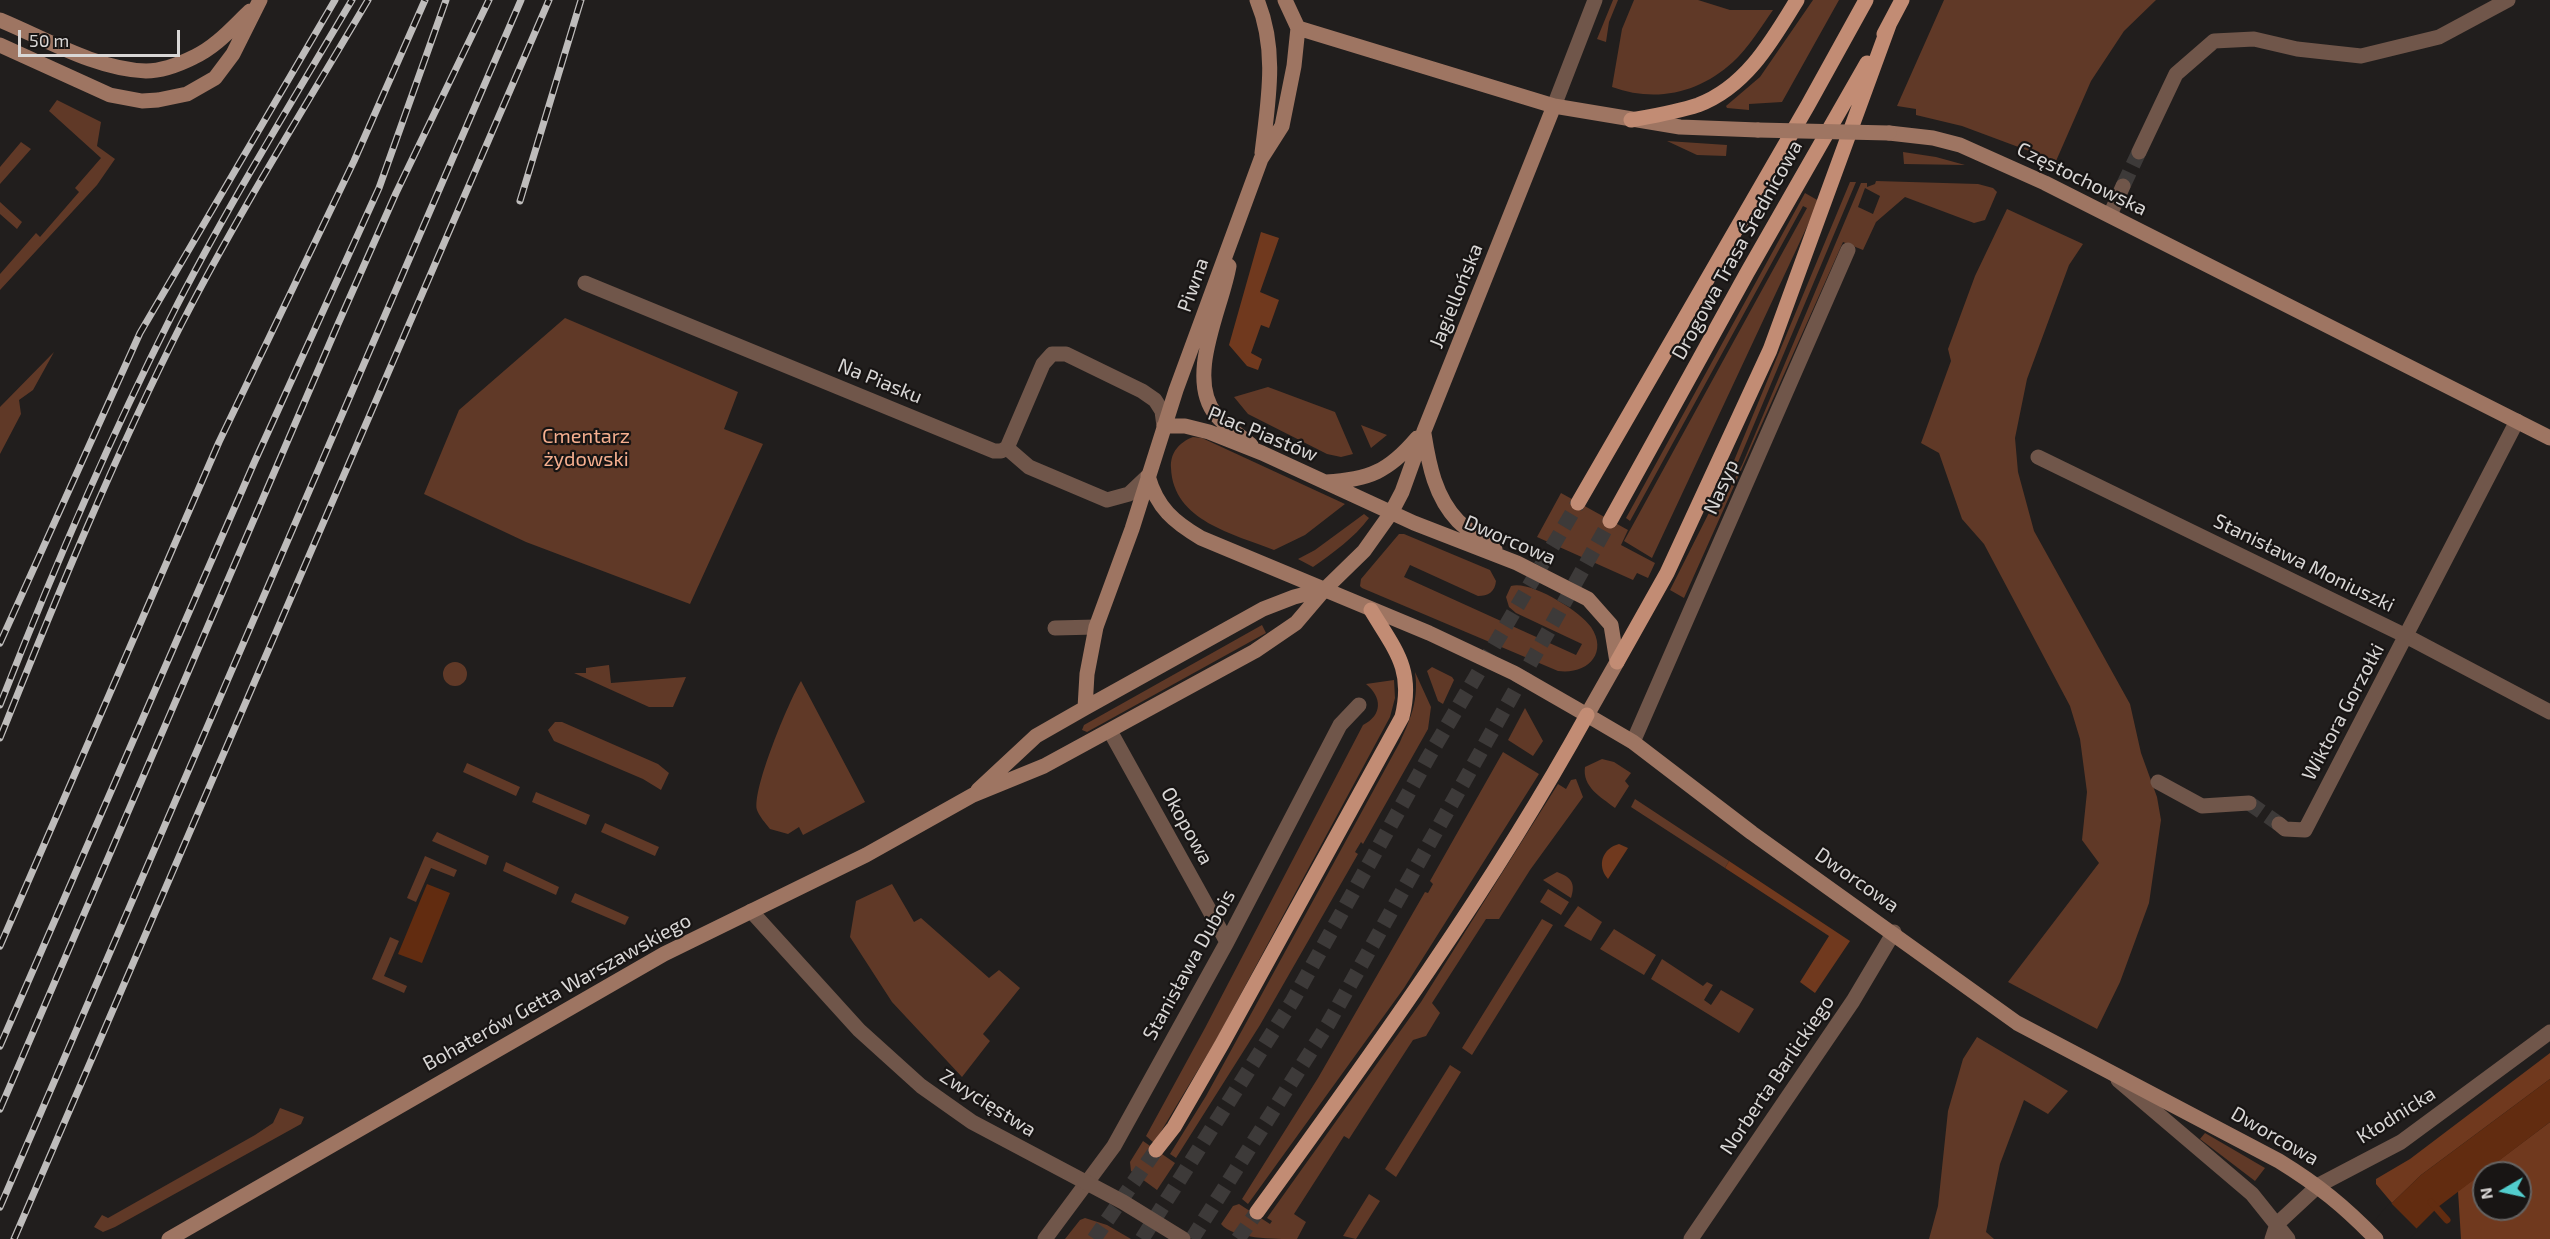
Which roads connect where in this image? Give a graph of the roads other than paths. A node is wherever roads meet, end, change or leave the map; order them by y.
1 (1257, 0) edge
2 (1285, 0) edge
3 (1595, 0) edge
4 (1797, 0) edge
5 (1866, 0) edge
6 (1902, 0) edge
7 (2508, 0) edge
8 (258, 2) edge
9 (0, 20) edge
10 (1889, 25) junction
11 (1298, 28) junction
12 (0, 45) edge
13 (1554, 106) junction
14 (1631, 120) junction
15 (2139, 152) tunnel mouth
16 (1261, 159) junction
17 (2123, 186) tunnel mouth
18 (2110, 215) junction
19 (1235, 231) junction
20 (1848, 250) dead end
21 (585, 283) dead end
22 (2517, 421) junction
23 (1164, 426) junction
24 (1424, 431) junction
25 (2550, 438) edge
26 (1007, 448) junction
27 (1262, 453) junction
28 (2038, 457) dead end
29 (1148, 476) junction
30 (1323, 482) junction
31 (1578, 503) tunnel mouth
32 (1391, 513) junction
33 (1610, 521) tunnel mouth
34 (1509, 560) junction
35 (1325, 590) junction
36 (1371, 610) junction
37 (1096, 627) junction
38 (1055, 628) dead end
39 (2406, 636) junction
40 (1617, 662) junction
41 (1359, 705) dead end
42 (1085, 708) junction
43 (2550, 712) edge
44 (1587, 715) junction
45 (1110, 731) junction
46 (1633, 742) junction
47 (2158, 782) dead end
48 (973, 795) junction
49 (2249, 803) tunnel mouth
50 (2278, 824) tunnel mouth
51 (751, 911) junction
52 (1893, 932) junction
53 (1227, 942) junction
54 (2550, 1032) edge
55 (2107, 1071) junction
56 (1156, 1149) tunnel mouth
57 (1087, 1183) junction
58 (2319, 1185) junction
59 (1257, 1212) tunnel mouth
60 (2275, 1232) edge
61 (168, 1239) edge
62 (1045, 1239) edge
63 (1183, 1239) edge
64 (1691, 1239) edge
65 (2288, 1239) edge
66 (2376, 1239) edge

1 - 16 main road, Piwna
2 - 11 main road
3 - 13 street, Jagiellońska
4 - 14 main road
5 - 31 main road, Drogowa Trasa Średnicowa
6 - 10 main road, Drogowa Trasa Średnicowa
7 - 15 street
8 - 9 main road
8 - 12 main road
10 - 33 main road, Drogowa Trasa Średnicowa
10 - 40 main road
11 - 13 main road, Częstochowska
11 - 16 main road, Piwna
13 - 14 main road, Częstochowska
13 - 24 main road, Jagiellońska
14 - 18 main road, Częstochowska, bridge
16 - 19 main road, Piwna
17 - 18 street
18 - 22 main road, Częstochowska
19 - 23 main road, Piwna
19 - 27 main road
20 - 46 street, Nasyp
21 - 26 street, Na Piasku
22 - 25 main road, Częstochowska
22 - 39 street, Wiktora Gorzołki
23 - 26 street
23 - 27 main road, Plac Piastów
23 - 29 main road
24 - 30 main road
24 - 32 main road, Jagiellońska
24 - 34 main road
26 - 29 street
27 - 30 main road, Plac Piastów
28 - 39 street, Stanisława Moniuszki
29 - 35 main road
29 - 37 main road
30 - 32 main road, Plac Piastów
32 - 34 main road, Dworcowa
32 - 35 main road, Jagiellońska
34 - 40 main road, Dworcowa
35 - 36 main road, Dworcowa
35 - 42 main road, Bohaterów Getta Warszawskiego
35 - 45 main road, Bohaterów Getta Warszawskiego
36 - 44 main road, Dworcowa
36 - 56 main road
37 - 38 street
37 - 42 main road
39 - 43 street, Stanisława Moniuszki
39 - 50 street, Wiktora Gorzołki
40 - 44 main road
41 - 53 street, Stanisława Dubois
42 - 48 main road, Bohaterów Getta Warszawskiego
44 - 46 main road, Dworcowa
44 - 59 main road
45 - 48 main road, Bohaterów Getta Warszawskiego
45 - 53 street, Okopowa
46 - 52 main road, Dworcowa
47 - 49 street
48 - 51 main road, Bohaterów Getta Warszawskiego
51 - 57 street, Zwycięstwa
51 - 61 main road, Bohaterów Getta Warszawskiego
52 - 55 main road, Dworcowa
52 - 64 street, Norberta Barlickiego
53 - 57 street, Stanisława Dubois
54 - 58 street, Kłodnicka
55 - 58 main road, Dworcowa
55 - 60 street, Dworcowa
57 - 62 street, Stanisława Dubois
57 - 63 street, Zwycięstwa
58 - 60 street, Kłodnicka
58 - 66 main road, Dworcowa
60 - 65 street, Dworcowa

